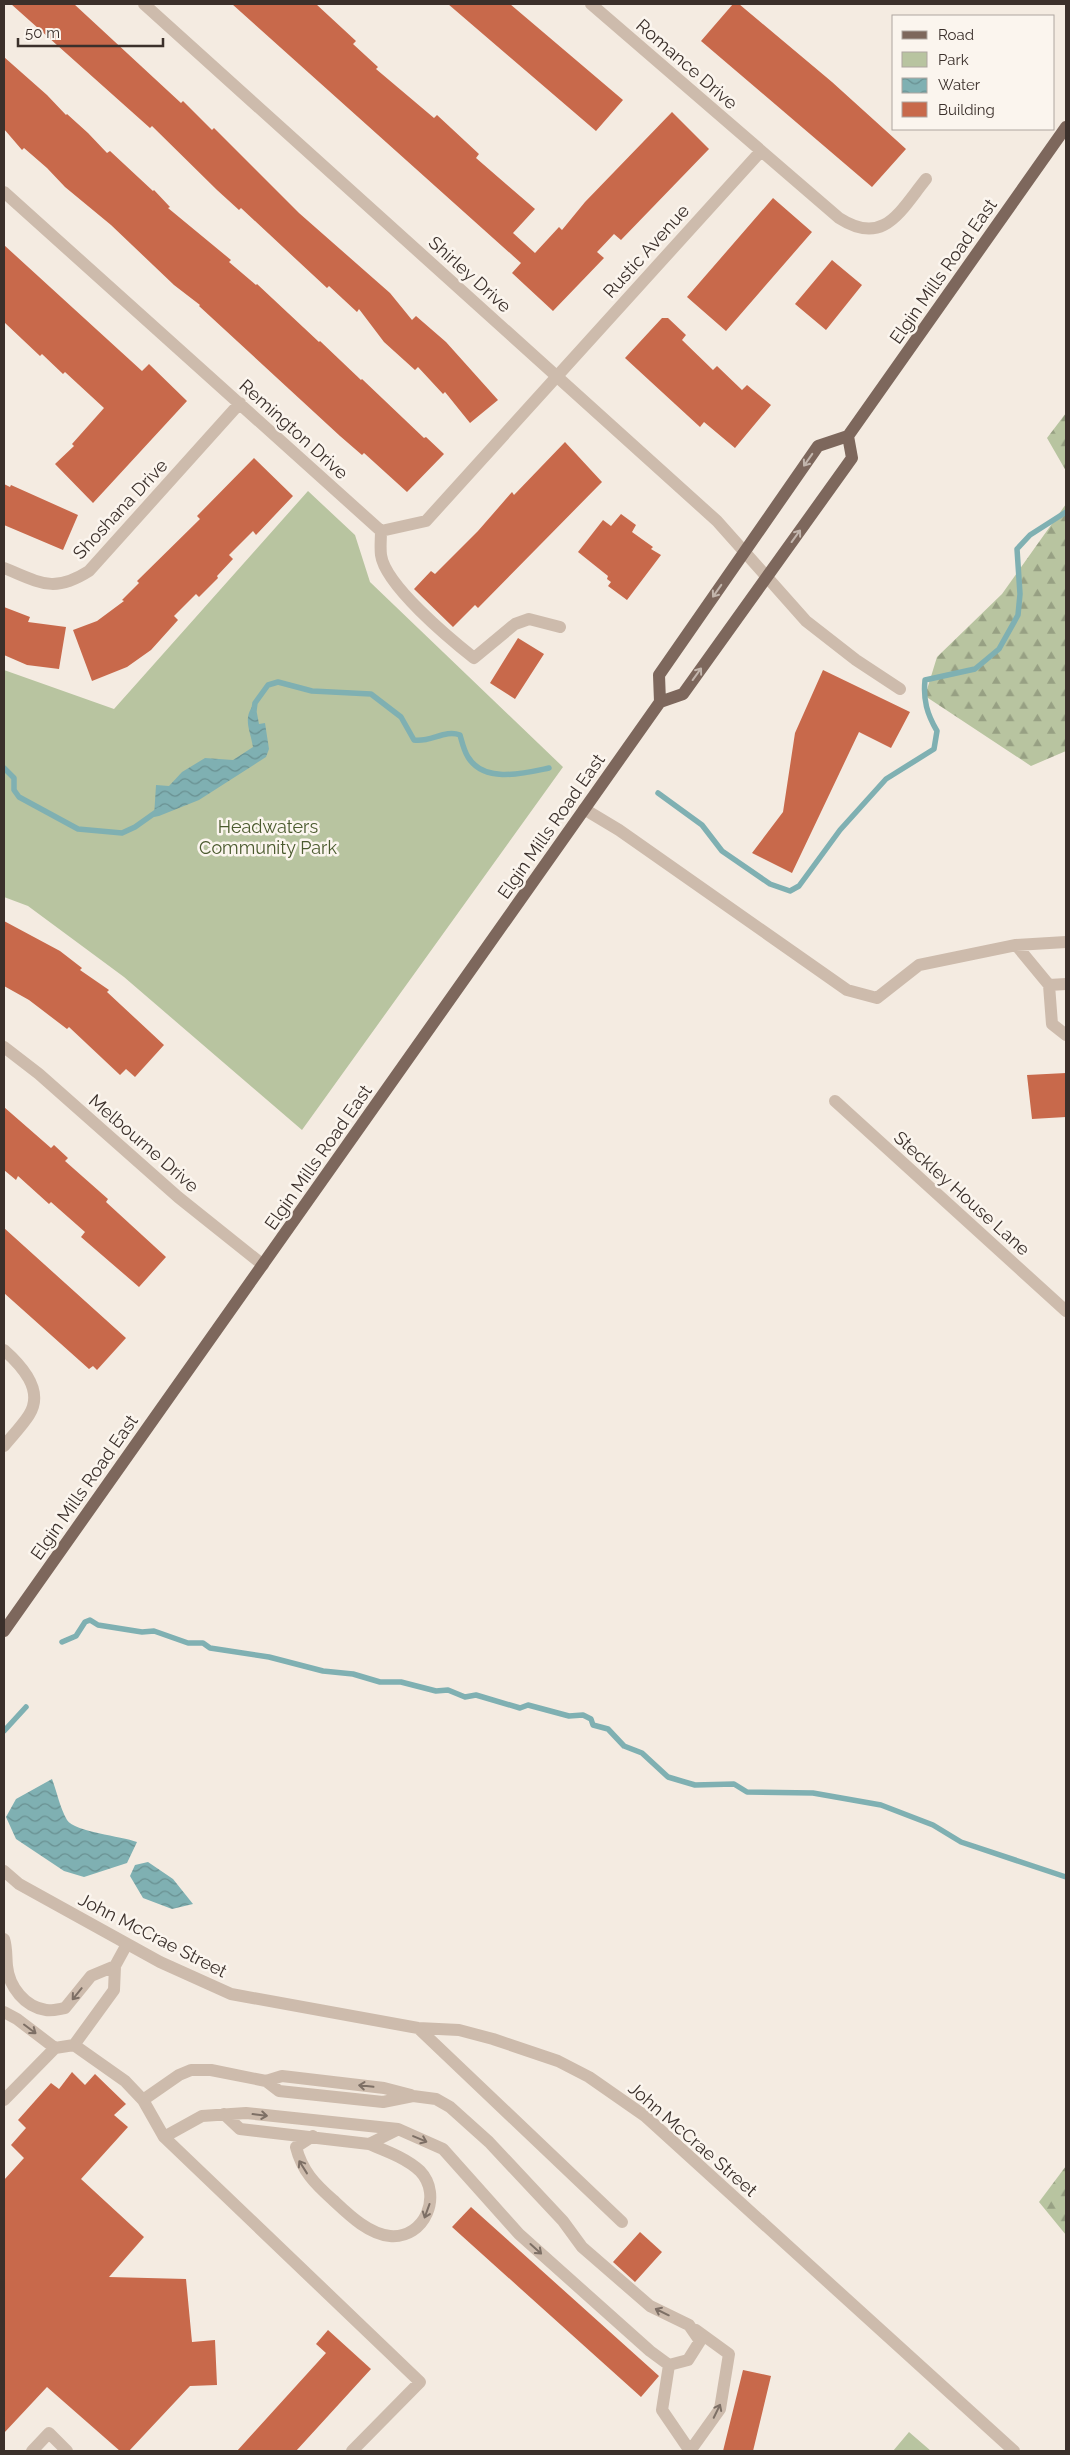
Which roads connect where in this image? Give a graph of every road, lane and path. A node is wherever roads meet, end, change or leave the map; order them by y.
1 (144, 4) edge
2 (590, 4) edge
3 (1066, 127) edge
4 (761, 151) junction
5 (926, 179) dead end
6 (4, 192) edge
7 (558, 377) junction
8 (240, 404) junction
9 (848, 436) junction
10 (381, 531) junction
11 (745, 551) junction
12 (4, 568) edge
13 (768, 576) junction
14 (560, 627) dead end
15 (900, 689) dead end
16 (660, 702) junction
17 (584, 809) junction
18 (1066, 942) edge
19 (1016, 946) junction
20 (1066, 984) edge
21 (1050, 985) junction
22 (1066, 1035) edge
23 (4, 1046) edge
24 (835, 1101) dead end
25 (263, 1265) junction
26 (1066, 1311) edge
27 (4, 1350) edge
28 (4, 1446) edge
29 (4, 1631) edge
30 (4, 1871) edge
31 (4, 1939) edge
32 (127, 1944) junction
33 (115, 1966) junction
34 (4, 2012) edge
35 (418, 2028) junction
36 (74, 2045) junction
37 (55, 2048) junction
38 (4, 2100) edge
39 (143, 2100) junction
40 (224, 2114) junction
41 (398, 2129) junction
42 (313, 2136) junction
43 (164, 2137) junction
44 (369, 2144) junction
45 (622, 2222) dead end
46 (689, 2325) junction
47 (669, 2365) junction
48 (32, 2451) edge
49 (68, 2451) edge
50 (352, 2451) edge
51 (690, 2451) edge
52 (1014, 2451) edge

1 - 7 street, Shirley Drive
2 - 4 street, Romance Drive
3 - 9 main road, Elgin Mills Road East
4 - 5 street, Romance Drive
4 - 7 street, Rustic Avenue
6 - 8 street, Remington Drive
7 - 10 street
7 - 11 street, Shirley Drive
8 - 10 street, Remington Drive
8 - 12 street, Shoshana Drive
9 -> 11 main road
13 -> 9 main road
10 - 14 street
11 - 13 street, Shirley Drive
11 -> 16 main road
13 - 15 street, Shirley Drive
16 -> 13 main road
16 - 17 main road, Elgin Mills Road East
17 - 19 street
17 - 25 main road, Elgin Mills Road East
18 - 19 street
19 - 21 street
20 - 21 street
21 - 22 street
23 - 25 street, Melbourne Drive
24 - 26 street, Steckley House Lane
25 - 29 main road, Elgin Mills Road East
27 - 28 street
30 - 32 street, John McCrae Street
33 -> 31 street
32 - 33 street
32 - 35 street, John McCrae Street
33 - 36 street
34 -> 37 street
35 - 45 street
35 - 52 street, John McCrae Street
36 - 37 street
36 - 39 street
37 - 38 street
39 - 43 street
46 -> 39 street
40 -> 41 street
40 - 42 street
40 - 43 street
41 - 44 street
41 -> 47 street
42 - 44 street
44 -> 42 street
43 - 50 street
46 - 47 street
51 -> 46 street
47 - 51 street
48 - 49 street

